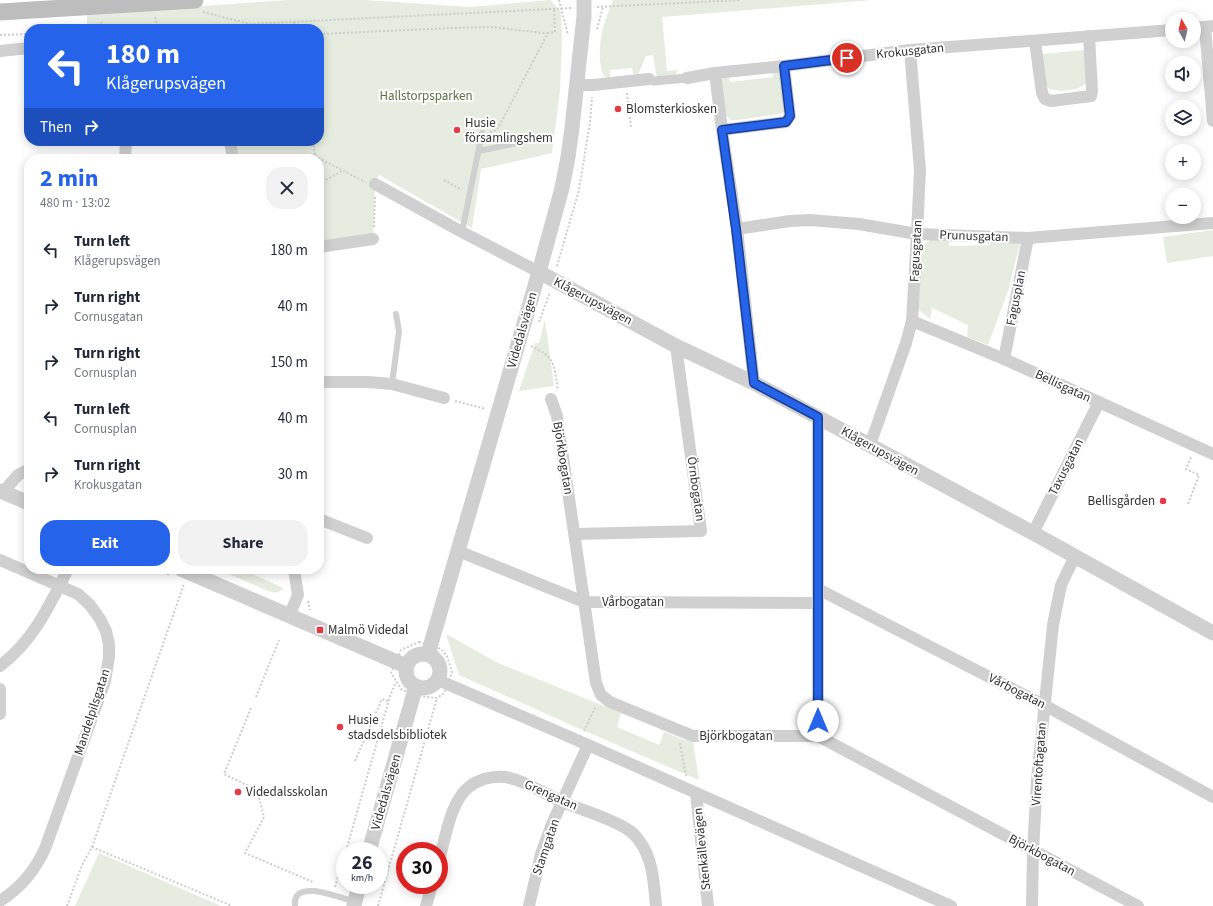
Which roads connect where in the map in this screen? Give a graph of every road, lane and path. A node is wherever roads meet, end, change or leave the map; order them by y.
1 (16, 0) edge
2 (559, 0) edge
3 (584, 0) edge
4 (742, 0) edge
5 (0, 1) edge
6 (197, 5) edge
7 (560, 8) junction
8 (554, 10) junction
9 (0, 12) edge
10 (155, 16) dead end
11 (104, 21) dead end
12 (294, 22) joint
13 (99, 24) edge
14 (157, 24) edge
15 (250, 24) joint
16 (1204, 27) edge
17 (1165, 31) edge
18 (548, 33) junction
19 (24, 34) edge
20 (324, 34) edge
21 (596, 34) dead end
22 (0, 35) edge
23 (1089, 36) junction
24 (569, 39) dead end
25 (1035, 41) junction
26 (24, 48) edge
27 (0, 50) edge
28 (910, 50) junction
29 (784, 66) junction
30 (715, 72) junction
31 (687, 78) joint
32 (649, 79) joint
33 (626, 82) junction
34 (577, 85) junction
35 (594, 85) junction
36 (1213, 121) edge
37 (631, 127) dead end
38 (722, 130) junction
39 (482, 133) joint
40 (527, 141) dead end
41 (479, 151) junction
42 (324, 161) edge
43 (342, 170) junction
44 (326, 180) dead end
45 (444, 180) dead end
46 (375, 184) junction
47 (579, 190) dead end
48 (470, 194) junction
49 (1213, 223) edge
50 (736, 229) junction
51 (462, 232) junction
52 (917, 234) junction
53 (1028, 238) junction
54 (374, 239) joint
55 (324, 246) edge
56 (539, 272) junction
57 (396, 314) dead end
58 (912, 321) junction
59 (531, 346) dead end
60 (676, 346) junction
61 (1004, 359) junction
62 (324, 382) edge
63 (754, 383) junction
64 (392, 384) junction
65 (444, 398) joint
66 (551, 399) joint
67 (1098, 402) junction
68 (489, 410) dead end
69 (818, 417) junction
70 (870, 445) junction
71 (1196, 446) junction
72 (1213, 454) edge
73 (24, 471) edge
74 (1, 491) edge
75 (24, 502) edge
76 (1188, 504) dead end
77 (324, 521) edge
78 (1033, 532) junction
79 (574, 534) junction
80 (367, 538) dead end
81 (458, 551) junction
82 (1075, 556) junction
83 (0, 560) edge
84 (24, 570) edge
85 (32, 574) edge
86 (66, 574) edge
87 (184, 574) edge
88 (192, 574) edge
89 (295, 574) edge
90 (60, 586) junction
91 (818, 589) junction
92 (584, 602) junction
93 (818, 603) junction
94 (289, 616) junction
95 (1213, 633) edge
96 (279, 640) dead end
97 (428, 654) junction
98 (0, 666) edge
99 (406, 666) junction
100 (438, 680) junction
101 (397, 681) dead end
102 (416, 686) junction
103 (0, 689) edge
104 (601, 695) junction
105 (256, 697) dead end
106 (437, 698) dead end
107 (389, 701) junction
108 (1044, 705) junction
109 (251, 708) dead end
110 (0, 714) edge
111 (681, 732) junction
112 (818, 736) junction
113 (584, 743) junction
114 (355, 761) dead end
115 (696, 793) junction
116 (1213, 797) edge
117 (563, 802) junction
118 (348, 842) edge
119 (371, 842) edge
120 (444, 842) edge
121 (92, 847) junction
122 (1033, 851) junction
123 (314, 882) dead end
124 (336, 885) edge
125 (357, 894) edge
126 (429, 894) edge
127 (333, 896) junction
128 (0, 901) edge
129 (354, 904) edge
130 (67, 906) edge
131 (232, 906) edge
132 (295, 906) edge
133 (378, 906) edge
134 (426, 906) edge
135 (529, 906) edge
136 (656, 906) edge
137 (708, 906) edge
138 (951, 906) edge
139 (1032, 906) edge
140 (1138, 906) edge

1 - 5 main road
2 - 7 path
3 - 34 street, Videdalsvägen
4 - 21 path
6 - 9 main road
6 - 15 path
7 - 8 path
7 - 24 path
8 - 12 path
8 - 18 path
10 - 14 path
11 - 13 path
12 - 15 path
16 - 36 street
17 - 23 street, Krokusgatan
18 - 20 path
18 - 39 path
19 - 22 path
23 - 25 street, Krokusgatan
23 - 25 street
25 - 28 street, Krokusgatan
26 - 27 street
28 - 29 street, Krokusgatan
28 - 52 street, Fagusgatan
29 - 30 street, Krokusgatan
29 - 38 street
30 - 31 street, Krokusgatan
30 - 38 street
31 - 32 street, Krokusgatan
32 - 33 street, Krokusgatan
33 - 35 street, Krokusgatan
33 - 37 path
34 - 35 street, Krokusgatan
34 - 56 street, Videdalsvägen
35 - 47 path
38 - 50 street
39 - 41 lane
40 - 41 lane
41 - 48 lane
42 - 43 path
43 - 44 path
43 - 46 path
45 - 48 path
46 - 51 street, Klågerupsvägen
46 - 54 path
48 - 51 lane
49 - 53 street, Prunusgatan
50 - 52 street, Prunusgatan
50 - 63 street
51 - 56 street, Klågerupsvägen
52 - 53 street, Prunusgatan
52 - 58 street, Fagusgatan
53 - 61 street, Fagusplan
54 - 55 street
56 - 60 street, Klågerupsvägen
56 - 81 street, Videdalsvägen
57 - 64 lane
58 - 61 street, Bellisgatan
58 - 70 street, Fagusgatan
59 - 66 path
60 - 63 street, Klågerupsvägen
60 - 79 street, Örnbogatan
61 - 67 street, Bellisgatan
62 - 64 street
63 - 69 street, Klågerupsvägen
64 - 65 street
65 - 68 path
66 - 79 street, Björkbogatan
67 - 71 street, Bellisgatan
67 - 78 street, Taxusgatan
69 - 70 street, Klågerupsvägen
69 - 91 street
70 - 78 street, Klågerupsvägen
71 - 72 street, Bellisgatan
71 - 76 path
73 - 74 street
74 - 75 street
77 - 80 street
78 - 82 street, Klågerupsvägen
79 - 92 street, Björkbogatan
81 - 92 street, Vårbogatan
81 - 97 street, Videdalsvägen
82 - 95 street, Klågerupsvägen
82 - 108 street, Virentoftagatan
83 - 84 street, Mandelpilsgatan
85 - 90 street, Mandelpilsgatan
86 - 90 street
87 - 121 path
88 - 94 street
89 - 94 street
90 - 98 street
90 - 128 street, Mandelpilsgatan
91 - 93 street
91 - 108 street, Vårbogatan
92 - 93 street, Vårbogatan
92 - 104 street, Björkbogatan
93 - 112 street
94 - 99 street
96 - 105 path
97 - 99 street
97 - 100 street
99 - 102 street
100 - 102 street
100 - 113 street
101 - 107 path
102 - 119 street, Videdalsvägen
103 - 110 street
104 - 111 street, Björkbogatan
104 - 113 path
106 - 133 path
107 - 114 path
107 - 118 path
108 - 116 street, Vårbogatan
108 - 122 street, Virentoftagatan
109 - 123 path
111 - 112 street, Björkbogatan
111 - 115 path
112 - 122 street, Björkbogatan
113 - 115 street
113 - 117 street, Stamgatan
115 - 137 street, Stenkällevägen
115 - 138 street
117 - 120 street, Grengatan
117 - 135 street, Stamgatan
117 - 136 street, Grengatan
121 - 130 path
121 - 131 path
122 - 139 street, Virentoftagatan
122 - 140 street, Björkbogatan
124 - 127 path
125 - 129 street
126 - 134 street
127 - 129 lane
127 - 132 lane

